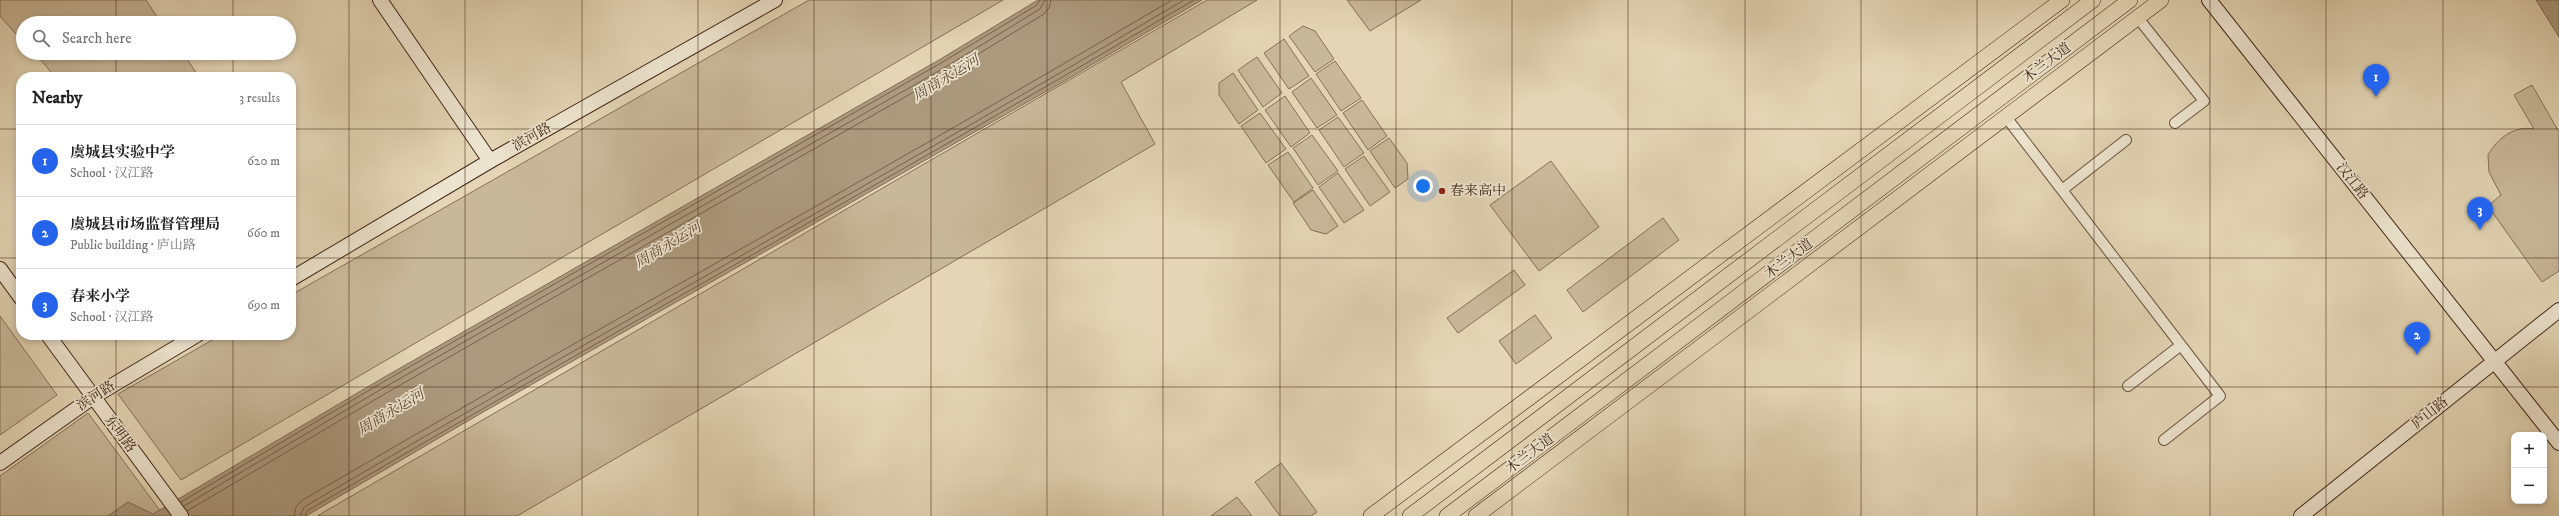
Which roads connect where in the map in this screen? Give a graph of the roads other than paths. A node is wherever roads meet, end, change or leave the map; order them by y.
1 (380, 0) edge
2 (775, 0) edge
3 (2062, 0) edge
4 (2093, 0) edge
5 (2130, 0) edge
6 (2161, 0) edge
7 (2209, 0) edge
8 (2138, 18) junction
9 (2006, 117) junction
10 (2175, 123) dead end
11 (2126, 140) dead end
12 (490, 161) junction
13 (2062, 190) junction
14 (0, 269) edge
15 (296, 276) edge
16 (16, 291) edge
17 (2559, 310) edge
18 (52, 340) edge
19 (189, 340) edge
20 (2181, 345) junction
21 (2495, 361) junction
22 (2128, 386) dead end
23 (93, 397) junction
24 (2164, 440) dead end
25 (2559, 443) edge
26 (0, 464) edge
27 (181, 516) edge
28 (1371, 516) edge
29 (1410, 516) edge
30 (1447, 516) edge
31 (1476, 516) edge
32 (2301, 516) edge

1 - 12 street
2 - 12 street, 滨河路
3 - 28 main road
4 - 29 main road, 木兰大道
5 - 30 main road, 木兰大道
6 - 8 main road
7 - 21 street, 汉江路
8 - 9 main road
8 - 10 street
9 - 13 street
9 - 31 main road
11 - 13 street
12 - 15 street, 滨河路
13 - 20 street
14 - 16 street
17 - 21 street, 庐山路
18 - 23 street, 东明路
19 - 23 street, 滨河路
20 - 22 street
20 - 24 street
21 - 25 street, 汉江路
21 - 32 street, 庐山路
23 - 26 street, 滨河路
23 - 27 street, 东明路

